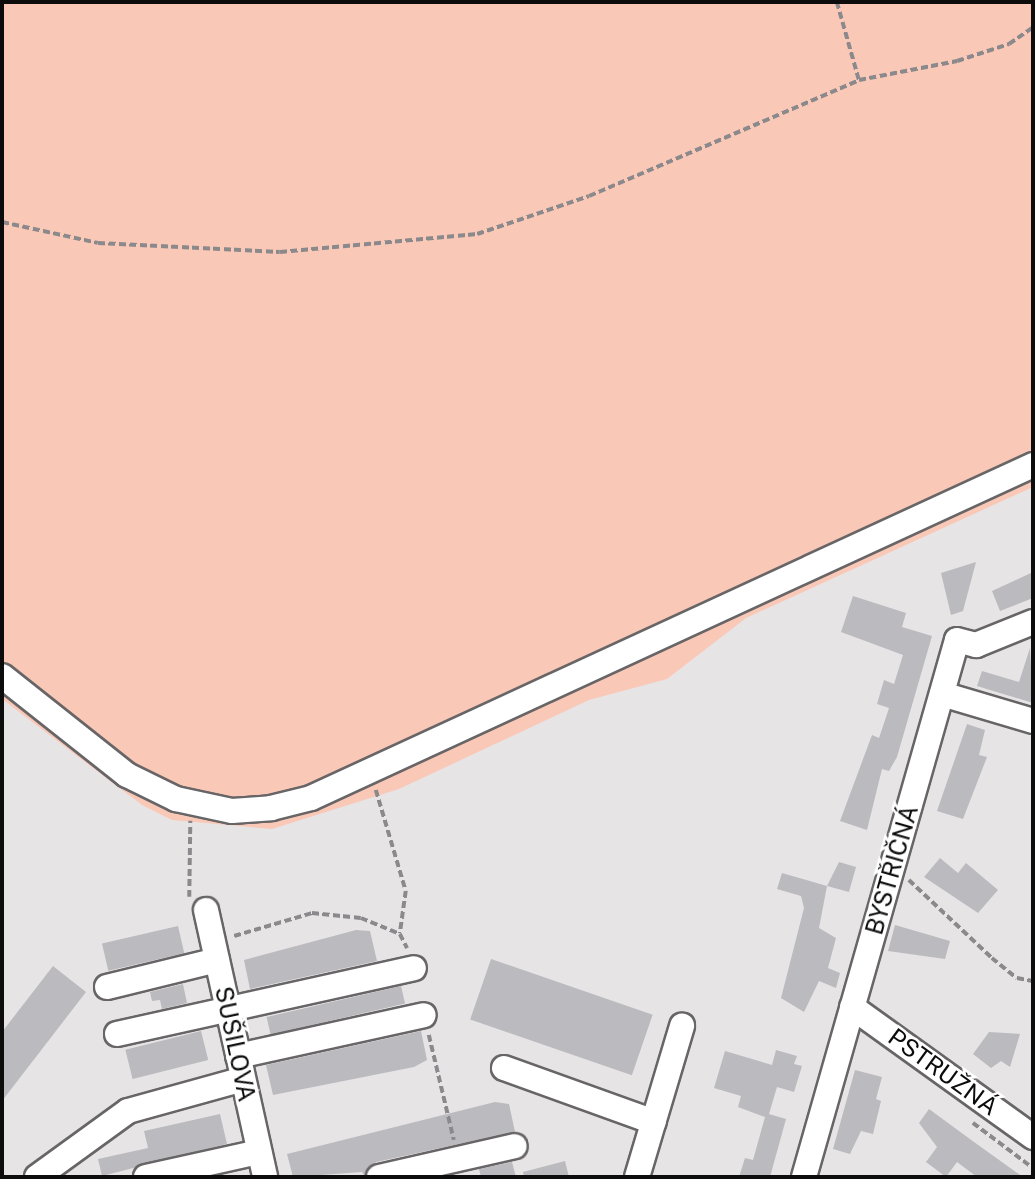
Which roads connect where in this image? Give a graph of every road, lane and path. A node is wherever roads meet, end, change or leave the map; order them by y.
1 (837, 2) edge
2 (1033, 27) edge
3 (859, 80) junction
4 (2, 222) edge
5 (1033, 465) edge
6 (1033, 622) edge
7 (2, 676) edge
8 (942, 694) junction
9 (1033, 721) edge
10 (369, 771) junction
11 (193, 803) junction
12 (893, 865) junction
13 (206, 910) joint
14 (400, 934) junction
15 (215, 951) junction
16 (414, 968) joint
17 (1033, 981) edge
18 (107, 987) dead end
19 (852, 1007) junction
20 (228, 1010) junction
21 (424, 1015) joint
22 (682, 1026) dead end
23 (117, 1034) dead end
24 (241, 1068) junction
25 (504, 1068) dead end
26 (967, 1118) dead end
27 (654, 1122) junction
28 (1033, 1137) edge
29 (515, 1146) dead end
30 (259, 1152) junction
31 (459, 1159) junction
32 (1033, 1168) edge
33 (37, 1177) edge
34 (146, 1177) edge
35 (265, 1177) edge
36 (379, 1177) edge
37 (637, 1177) edge
38 (804, 1177) edge

1 - 3 path
2 - 3 path
3 - 4 path
5 - 10 street
6 - 8 street, BYSTŘIČNÁ
7 - 11 street
8 - 9 street
8 - 12 street, BYSTŘIČNÁ
10 - 11 street
10 - 14 path
11 - 13 path
12 - 17 path
12 - 19 street, BYSTŘIČNÁ
13 - 15 street, SUŠILOVA
14 - 15 path
14 - 16 path
15 - 18 street
15 - 20 street, SUŠILOVA
16 - 20 street
19 - 28 street, PSTRUŽNÁ
19 - 38 street, BYSTŘIČNÁ
20 - 23 street
20 - 24 street, SUŠILOVA
21 - 24 street
21 - 31 path
22 - 27 street
24 - 30 street, SUŠILOVA
24 - 33 street
25 - 27 street
26 - 32 path
27 - 37 street
29 - 31 street
30 - 34 street
30 - 35 street, SUŠILOVA
31 - 36 street

